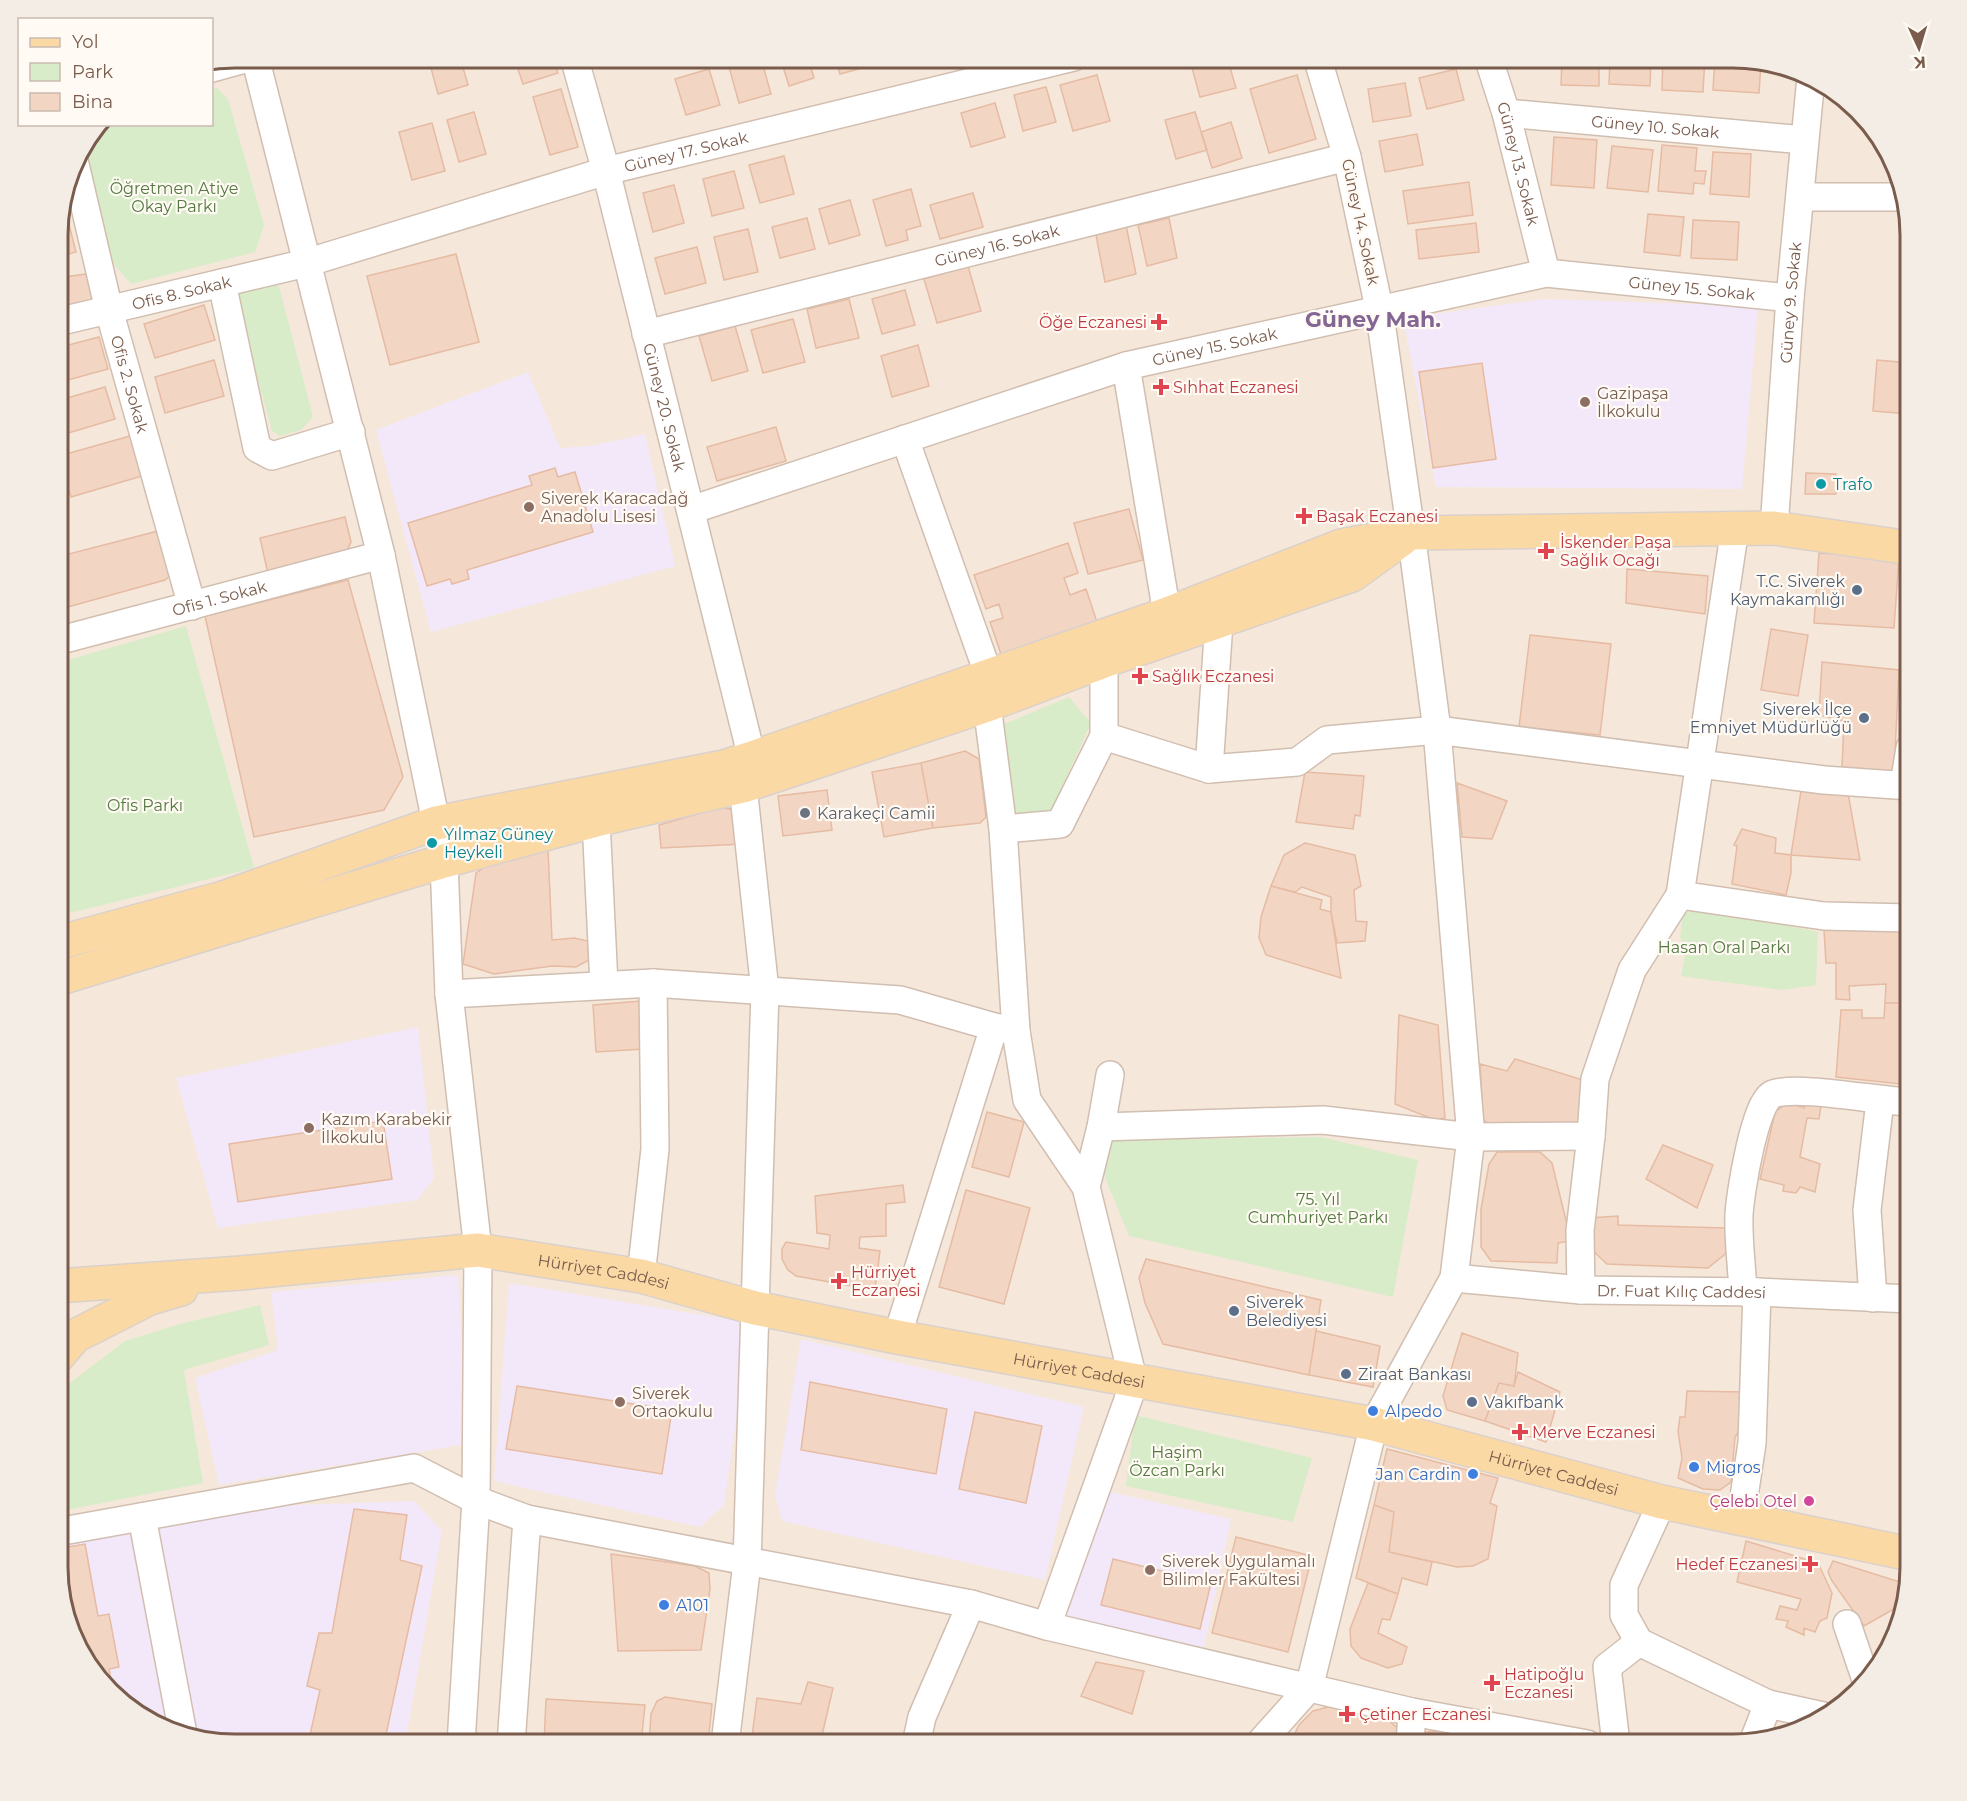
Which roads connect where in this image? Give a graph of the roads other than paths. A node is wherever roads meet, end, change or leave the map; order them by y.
1 (1031, 67) edge
2 (1320, 67) edge
3 (1491, 67) edge
4 (257, 68) edge
5 (577, 68) edge
6 (1809, 86) edge
7 (1506, 112) junction
8 (1804, 140) junction
9 (1347, 157) junction
10 (606, 171) junction
11 (78, 176) edge
12 (1801, 196) junction
13 (1895, 197) edge
14 (306, 263) junction
15 (1546, 273) junction
16 (222, 283) junction
17 (1790, 298) junction
18 (1379, 308) junction
19 (109, 310) junction
20 (68, 319) edge
21 (645, 334) junction
22 (1126, 366) junction
23 (351, 432) junction
24 (905, 439) junction
25 (691, 510) junction
26 (1899, 527) edge
27 (1735, 528) junction
28 (1774, 528) junction
29 (1411, 533) junction
30 (1814, 535) junction
31 (1899, 547) edge
32 (381, 555) junction
33 (192, 606) junction
34 (1167, 614) junction
35 (1219, 622) junction
36 (68, 638) edge
37 (1104, 661) junction
38 (988, 691) junction
39 (1437, 730) junction
40 (1104, 736) junction
41 (1698, 762) junction
42 (1209, 769) junction
43 (747, 772) junction
44 (1899, 785) edge
45 (596, 820) junction
46 (436, 824) junction
47 (1003, 829) junction
48 (444, 861) junction
49 (1680, 895) junction
50 (1900, 918) edge
51 (68, 940) edge
52 (68, 976) edge
53 (653, 983) junction
54 (604, 985) junction
55 (765, 991) junction
56 (450, 994) junction
57 (1005, 1029) junction
58 (1110, 1075) dead end
59 (1881, 1101) junction
60 (1900, 1102) edge
61 (1101, 1126) junction
62 (1591, 1136) junction
63 (1471, 1137) junction
64 (1086, 1187) junction
65 (478, 1250) junction
66 (241, 1273) junction
67 (641, 1276) junction
68 (1454, 1278) junction
69 (68, 1285) edge
70 (1581, 1290) junction
71 (1750, 1292) junction
72 (1873, 1298) junction
73 (1900, 1299) edge
74 (755, 1308) junction
75 (897, 1338) junction
76 (68, 1344) edge
77 (1134, 1383) junction
78 (1374, 1424) junction
79 (476, 1500) junction
80 (1662, 1502) junction
81 (142, 1517) junction
82 (1741, 1518) junction
83 (527, 1519) junction
84 (68, 1530) edge
85 (1900, 1552) edge
86 (747, 1563) junction
87 (971, 1604) junction
88 (1847, 1624) dead end
89 (1047, 1626) junction
90 (1639, 1642) junction
91 (1863, 1670) edge
92 (1309, 1688) junction
93 (1768, 1704) junction
94 (1412, 1712) junction
95 (1811, 1713) edge
96 (181, 1725) edge
97 (1757, 1731) edge
98 (462, 1734) edge
99 (512, 1734) edge
100 (726, 1734) edge
101 (918, 1734) edge
102 (1268, 1734) edge
103 (1411, 1734) edge
104 (1532, 1734) edge
105 (1615, 1734) edge

1 - 10 street, Güney 17. Sokak
2 - 9 street, Güney 14. Sokak
3 - 7 street, Güney 13. Sokak
4 - 14 street
5 - 10 street, Güney 20. Sokak
6 - 8 street, Güney 9. Sokak
7 - 8 street, Güney 10. Sokak
7 - 15 street, Güney 13. Sokak
8 - 12 street, Güney 9. Sokak
9 - 18 street, Güney 14. Sokak
9 - 21 street, Güney 16. Sokak
10 - 14 street, Güney 17. Sokak
10 - 21 street, Güney 20. Sokak
11 - 19 street, Ofis 2. Sokak
12 - 13 street
12 - 17 street, Güney 9. Sokak
14 - 16 street, Ofis 8. Sokak
14 - 23 street
15 - 17 street, Güney 15. Sokak
15 - 18 street, Güney 15. Sokak
16 - 19 street, Ofis 8. Sokak
16 - 23 street
17 - 28 street, Güney 9. Sokak
18 - 22 street, Güney 15. Sokak
18 - 29 street, Güney 14. Sokak
19 - 20 street, Ofis 8. Sokak
19 - 33 street, Ofis 2. Sokak
21 - 25 street, Güney 20. Sokak
22 - 24 street, Güney 15. Sokak
22 - 34 street
23 - 32 street
24 - 25 street, Güney 15. Sokak
24 - 38 street
25 - 43 street, Güney 20. Sokak
26 - 30 main road
27 - 28 main road
27 - 29 main road
27 - 41 street
28 - 30 main road
29 - 34 main road
29 - 35 main road
29 - 39 street, Güney 14. Sokak
30 - 31 main road
32 - 33 street, Ofis 1. Sokak
32 - 46 street
33 - 36 street, Ofis 1. Sokak
34 - 38 main road
35 - 37 main road
35 - 42 street
37 - 38 main road
37 - 40 street
38 - 43 main road
38 - 47 street
39 - 41 street
39 - 42 street
39 - 63 street, Güney 14. Sokak
40 - 42 street
40 - 47 street
41 - 44 street
41 - 49 street
43 - 45 main road
43 - 46 main road
43 - 55 street, Güney 20. Sokak
45 - 48 main road
45 - 54 street
46 - 48 street
46 - 51 main road
47 - 57 street
48 - 52 main road
48 - 56 street
49 - 50 street
49 - 62 street
53 - 54 street
53 - 55 street
53 - 67 street
54 - 56 street
55 - 57 street
55 - 74 street, Güney 20. Sokak
56 - 65 street
57 - 64 street
57 - 75 street
58 - 61 street
59 - 60 street
59 - 71 street
59 - 72 street
61 - 63 street
61 - 64 street
62 - 63 street
62 - 70 street
63 - 68 street, Güney 14. Sokak
64 - 77 street
65 - 66 main road, Hürriyet Caddesi
65 - 67 main road, Hürriyet Caddesi
65 - 79 street
66 - 69 main road
66 - 76 main road
67 - 74 main road, Hürriyet Caddesi
68 - 70 street, Dr. Fuat Kılıç Caddesi
68 - 78 street
70 - 71 street, Dr. Fuat Kılıç Caddesi
71 - 72 street, Dr. Fuat Kılıç Caddesi
71 - 82 street
72 - 73 street, Dr. Fuat Kılıç Caddesi
74 - 75 main road, Hürriyet Caddesi
74 - 86 street, Güney 20. Sokak
75 - 77 main road, Hürriyet Caddesi
77 - 78 main road, Hürriyet Caddesi
77 - 89 street
78 - 80 main road, Hürriyet Caddesi
78 - 92 street
79 - 81 street
79 - 83 street
79 - 98 street
80 - 82 main road, Hürriyet Caddesi
80 - 90 street
81 - 84 street
81 - 96 street
82 - 85 main road, Hürriyet Caddesi
83 - 86 street
83 - 99 street
86 - 87 street
86 - 100 street, Güney 20. Sokak
87 - 89 street
87 - 101 street
88 - 91 street
89 - 92 street
90 - 93 street
90 - 105 street
92 - 94 street
92 - 102 street
93 - 95 street
93 - 97 street
94 - 103 street
94 - 104 street

